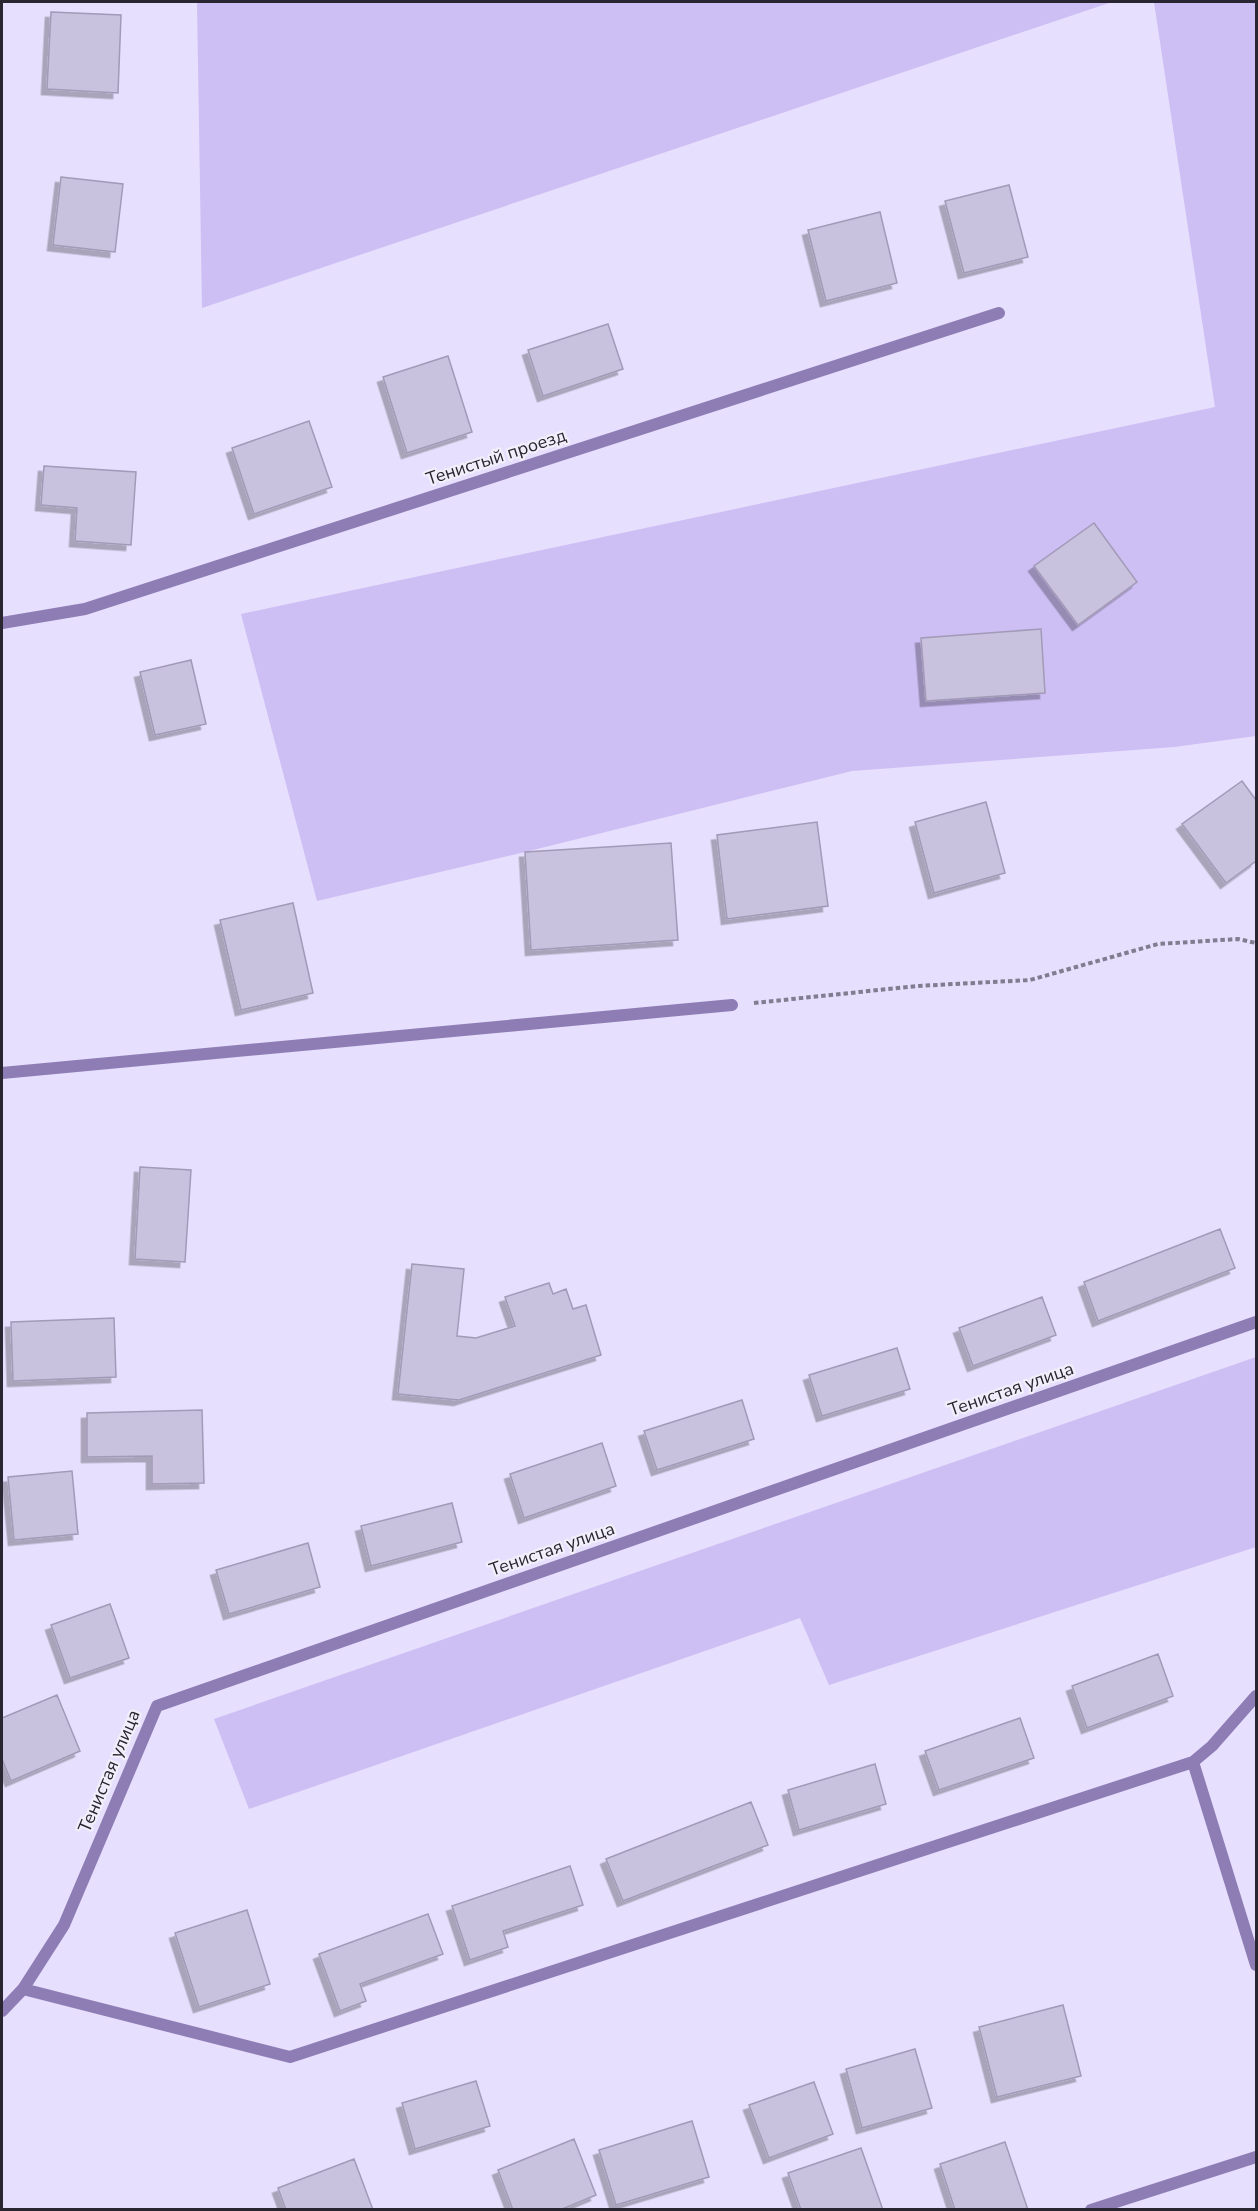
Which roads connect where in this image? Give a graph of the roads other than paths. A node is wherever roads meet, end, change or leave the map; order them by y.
1 (999, 313) dead end
2 (2, 623) edge
3 (732, 1005) road end
4 (2, 1073) edge
5 (1257, 1322) edge
6 (1257, 1696) edge
7 (1193, 1762) junction
8 (1257, 1965) edge
9 (23, 1989) junction
10 (2, 2011) edge
11 (1257, 2157) edge
12 (1091, 2210) edge

1 - 2 street, Тенистый проезд
3 - 4 street
5 - 9 street, Тенистая улица
6 - 7 street
7 - 8 street
7 - 9 street
9 - 10 street, Тенистая улица
11 - 12 street

